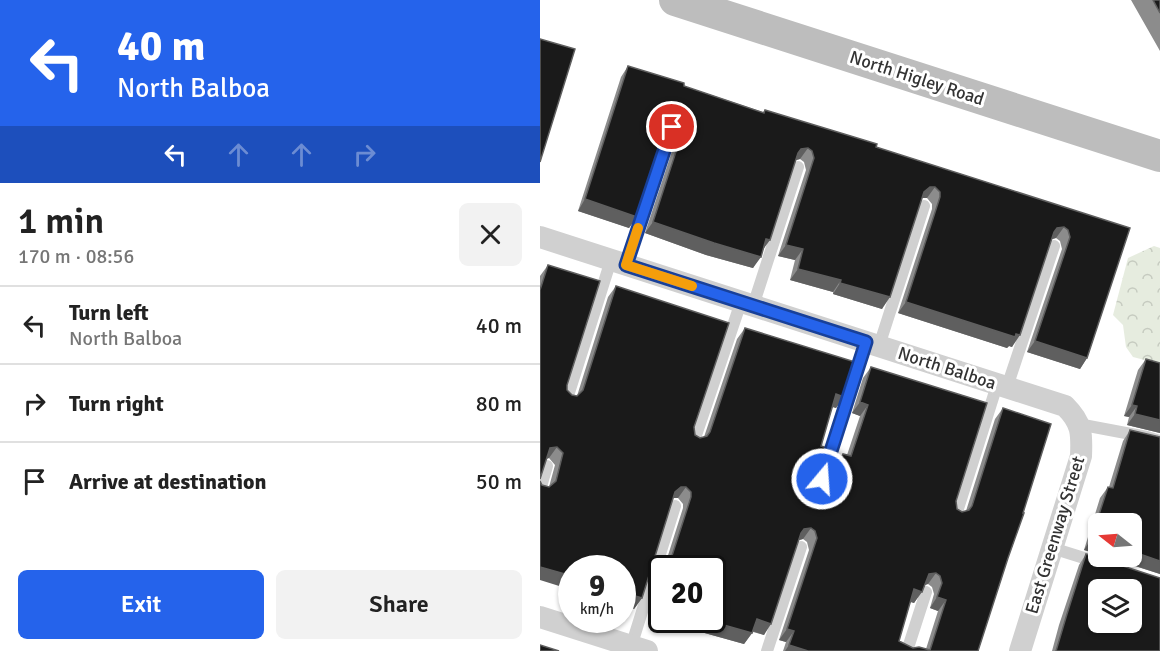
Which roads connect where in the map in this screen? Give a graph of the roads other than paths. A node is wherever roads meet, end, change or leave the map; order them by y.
1 (675, 0) edge
2 (672, 127) edge
3 (1160, 156) edge
4 (798, 167) edge
5 (924, 206) edge
6 (540, 237) edge
7 (1053, 246) edge
8 (619, 262) junction
9 (747, 304) junction
10 (873, 344) junction
11 (1002, 386) junction
12 (567, 399) edge
13 (1077, 421) junction
14 (694, 441) edge
15 (1160, 441) edge
16 (547, 466) edge
17 (822, 479) edge
18 (540, 490) edge
19 (675, 506) edge
20 (956, 514) edge
21 (801, 547) edge
22 (1052, 548) junction
23 (1088, 560) edge
24 (926, 592) edge
25 (540, 617) edge
26 (636, 649) edge
27 (767, 651) edge
28 (907, 651) edge
29 (1020, 651) edge

1 - 3 main road, North Higley Road
2 - 8 lane
4 - 9 lane
5 - 10 lane
6 - 8 street, North Balboa
7 - 11 lane
8 - 9 street, North Balboa
8 - 12 lane
9 - 10 street, North Balboa
9 - 14 lane
10 - 11 street, North Balboa
10 - 17 lane
11 - 13 street, North Balboa
11 - 20 lane
13 - 15 lane
13 - 22 street, East Greenway Street
16 - 18 lane
19 - 26 lane
21 - 27 lane
22 - 23 lane
22 - 29 street, East Greenway Street
24 - 28 lane
25 - 26 street

